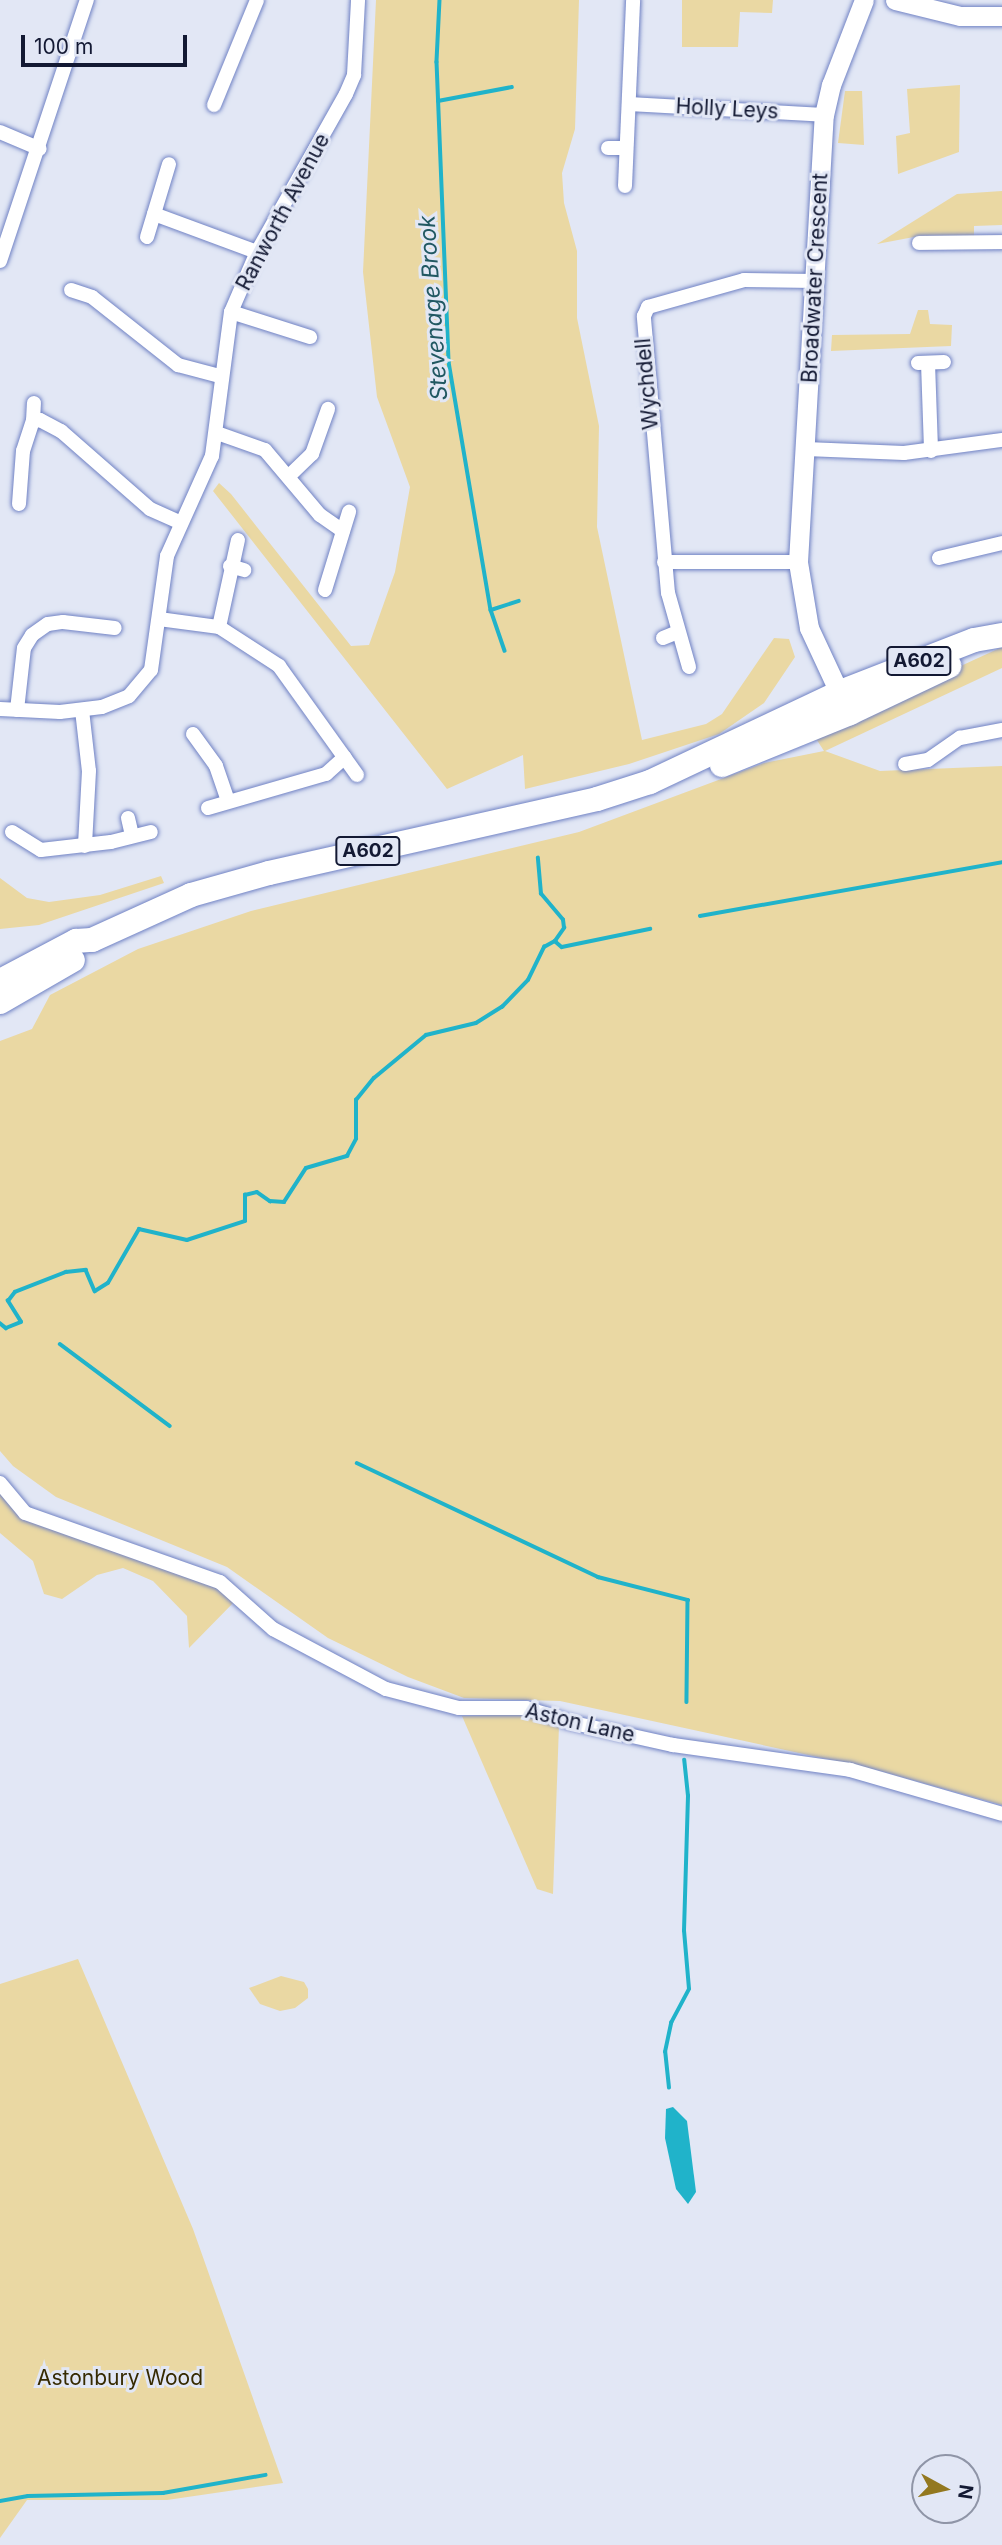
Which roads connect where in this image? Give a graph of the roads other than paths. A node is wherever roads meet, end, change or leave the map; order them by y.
1 (87, 0) edge
2 (257, 0) edge
3 (358, 0) edge
4 (633, 0) edge
5 (864, 0) edge
6 (895, 0) edge
7 (1002, 16) edge
8 (629, 104) junction
9 (214, 105) dead end
10 (824, 115) junction
11 (0, 132) edge
12 (608, 148) dead end
13 (625, 148) junction
14 (40, 149) junction
15 (169, 164) dead end
16 (625, 186) dead end
17 (154, 214) junction
18 (147, 237) dead end
19 (1002, 242) edge
20 (919, 243) dead end
21 (257, 252) junction
22 (0, 261) edge
23 (815, 281) junction
24 (71, 290) dead end
25 (231, 312) junction
26 (310, 337) dead end
27 (944, 362) dead end
28 (220, 376) junction
29 (34, 403) dead end
30 (328, 409) dead end
31 (33, 421) junction
32 (217, 433) junction
33 (1002, 440) edge
34 (806, 449) junction
35 (931, 451) junction
36 (289, 476) junction
37 (19, 504) dead end
38 (349, 512) dead end
39 (181, 523) junction
40 (343, 531) junction
41 (239, 540) dead end
42 (1002, 542) edge
43 (939, 558) dead end
44 (664, 562) junction
45 (798, 562) junction
46 (325, 590) dead end
47 (159, 619) junction
48 (219, 627) junction
49 (115, 628) dead end
50 (678, 632) junction
51 (1002, 636) edge
52 (663, 638) dead end
53 (689, 667) dead end
54 (844, 703) junction
55 (0, 709) edge
56 (17, 710) junction
57 (82, 710) junction
58 (1002, 730) edge
59 (193, 734) dead end
60 (345, 757) junction
61 (905, 764) dead end
62 (357, 775) dead end
63 (228, 801) junction
64 (208, 808) dead end
65 (128, 817) dead end
66 (12, 832) dead end
67 (151, 832) dead end
68 (132, 836) junction
69 (85, 846) junction
70 (40, 969) junction
71 (0, 981) edge
72 (0, 1002) edge
73 (0, 1483) edge
74 (1002, 1814) edge

1 - 14 street
2 - 9 street
3 - 21 street, Ranworth Avenue
4 - 8 street
5 - 10 street, Broadwater Crescent
6 - 7 street
8 - 10 street, Holly Leys
8 - 13 street
10 - 23 street, Broadwater Crescent
11 - 14 street
12 - 13 street
13 - 16 street
14 - 22 street
15 - 17 street
17 - 18 street
17 - 21 street
19 - 20 street
21 - 25 street, Ranworth Avenue
23 - 34 street, Broadwater Crescent
23 - 44 street, Wychdell
24 - 28 street
25 - 26 street
25 - 28 street, Ranworth Avenue
27 - 35 street
28 - 32 street, Ranworth Avenue
29 - 31 street
30 - 36 street
31 - 37 street
31 - 39 street
32 - 36 street
32 - 39 street, Ranworth Avenue
33 - 35 street
34 - 35 street
34 - 45 street, Broadwater Crescent
36 - 40 street
38 - 40 street
39 - 47 street, Ranworth Avenue
40 - 46 street
41 - 48 street
42 - 43 street
44 - 45 street
44 - 50 street, Wychdell
45 - 54 street, Broadwater Crescent
47 - 48 street
47 - 57 street, Ranworth Avenue
48 - 60 street
49 - 56 street
50 - 52 street
50 - 53 street, Wychdell
51 - 54 highway, A602
54 - 70 highway, A602
55 - 56 street, Ranworth Avenue
56 - 57 street, Ranworth Avenue
57 - 69 street
58 - 61 street
59 - 63 street
60 - 62 street
60 - 63 street
63 - 64 street
65 - 68 street
66 - 69 street
67 - 68 street
68 - 69 street
70 - 71 highway, A602
70 - 72 highway, A602
73 - 74 street, Aston Lane

